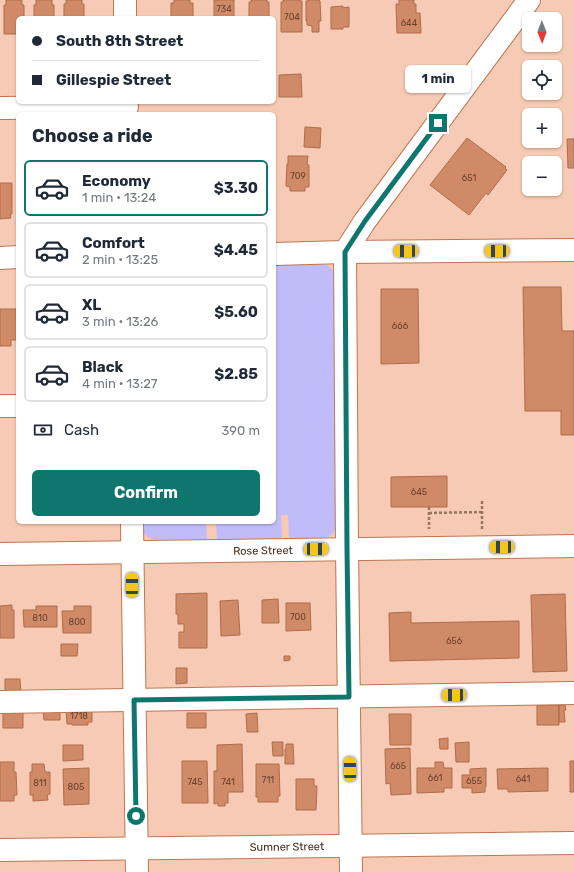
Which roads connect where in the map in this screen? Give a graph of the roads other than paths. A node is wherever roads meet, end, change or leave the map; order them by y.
1 (125, 0) edge
2 (529, 0) edge
3 (125, 16) edge
4 (0, 108) edge
5 (127, 108) edge
6 (574, 250) edge
7 (345, 252) junction
8 (276, 254) edge
9 (16, 257) edge
10 (0, 258) edge
11 (0, 406) edge
12 (16, 406) edge
13 (132, 524) edge
14 (574, 546) edge
15 (347, 549) junction
16 (132, 552) junction
17 (0, 554) edge
18 (574, 693) edge
19 (349, 697) junction
20 (134, 700) junction
21 (0, 702) edge
22 (574, 843) edge
23 (351, 845) junction
24 (136, 848) junction
25 (0, 850) edge
26 (137, 872) edge
27 (351, 872) edge

1 - 3 street
2 - 7 street
4 - 5 street
6 - 7 street
7 - 8 street
7 - 15 street
9 - 10 street
11 - 12 street
13 - 16 street
14 - 15 street, Rose Street
15 - 16 street, Rose Street
15 - 19 street
16 - 17 street, Rose Street
16 - 20 street
18 - 19 street
19 - 20 street
19 - 23 street
20 - 21 street
20 - 24 street
22 - 23 street, Sumner Street
23 - 24 street, Sumner Street
23 - 27 street
24 - 25 street, Sumner Street
24 - 26 street

